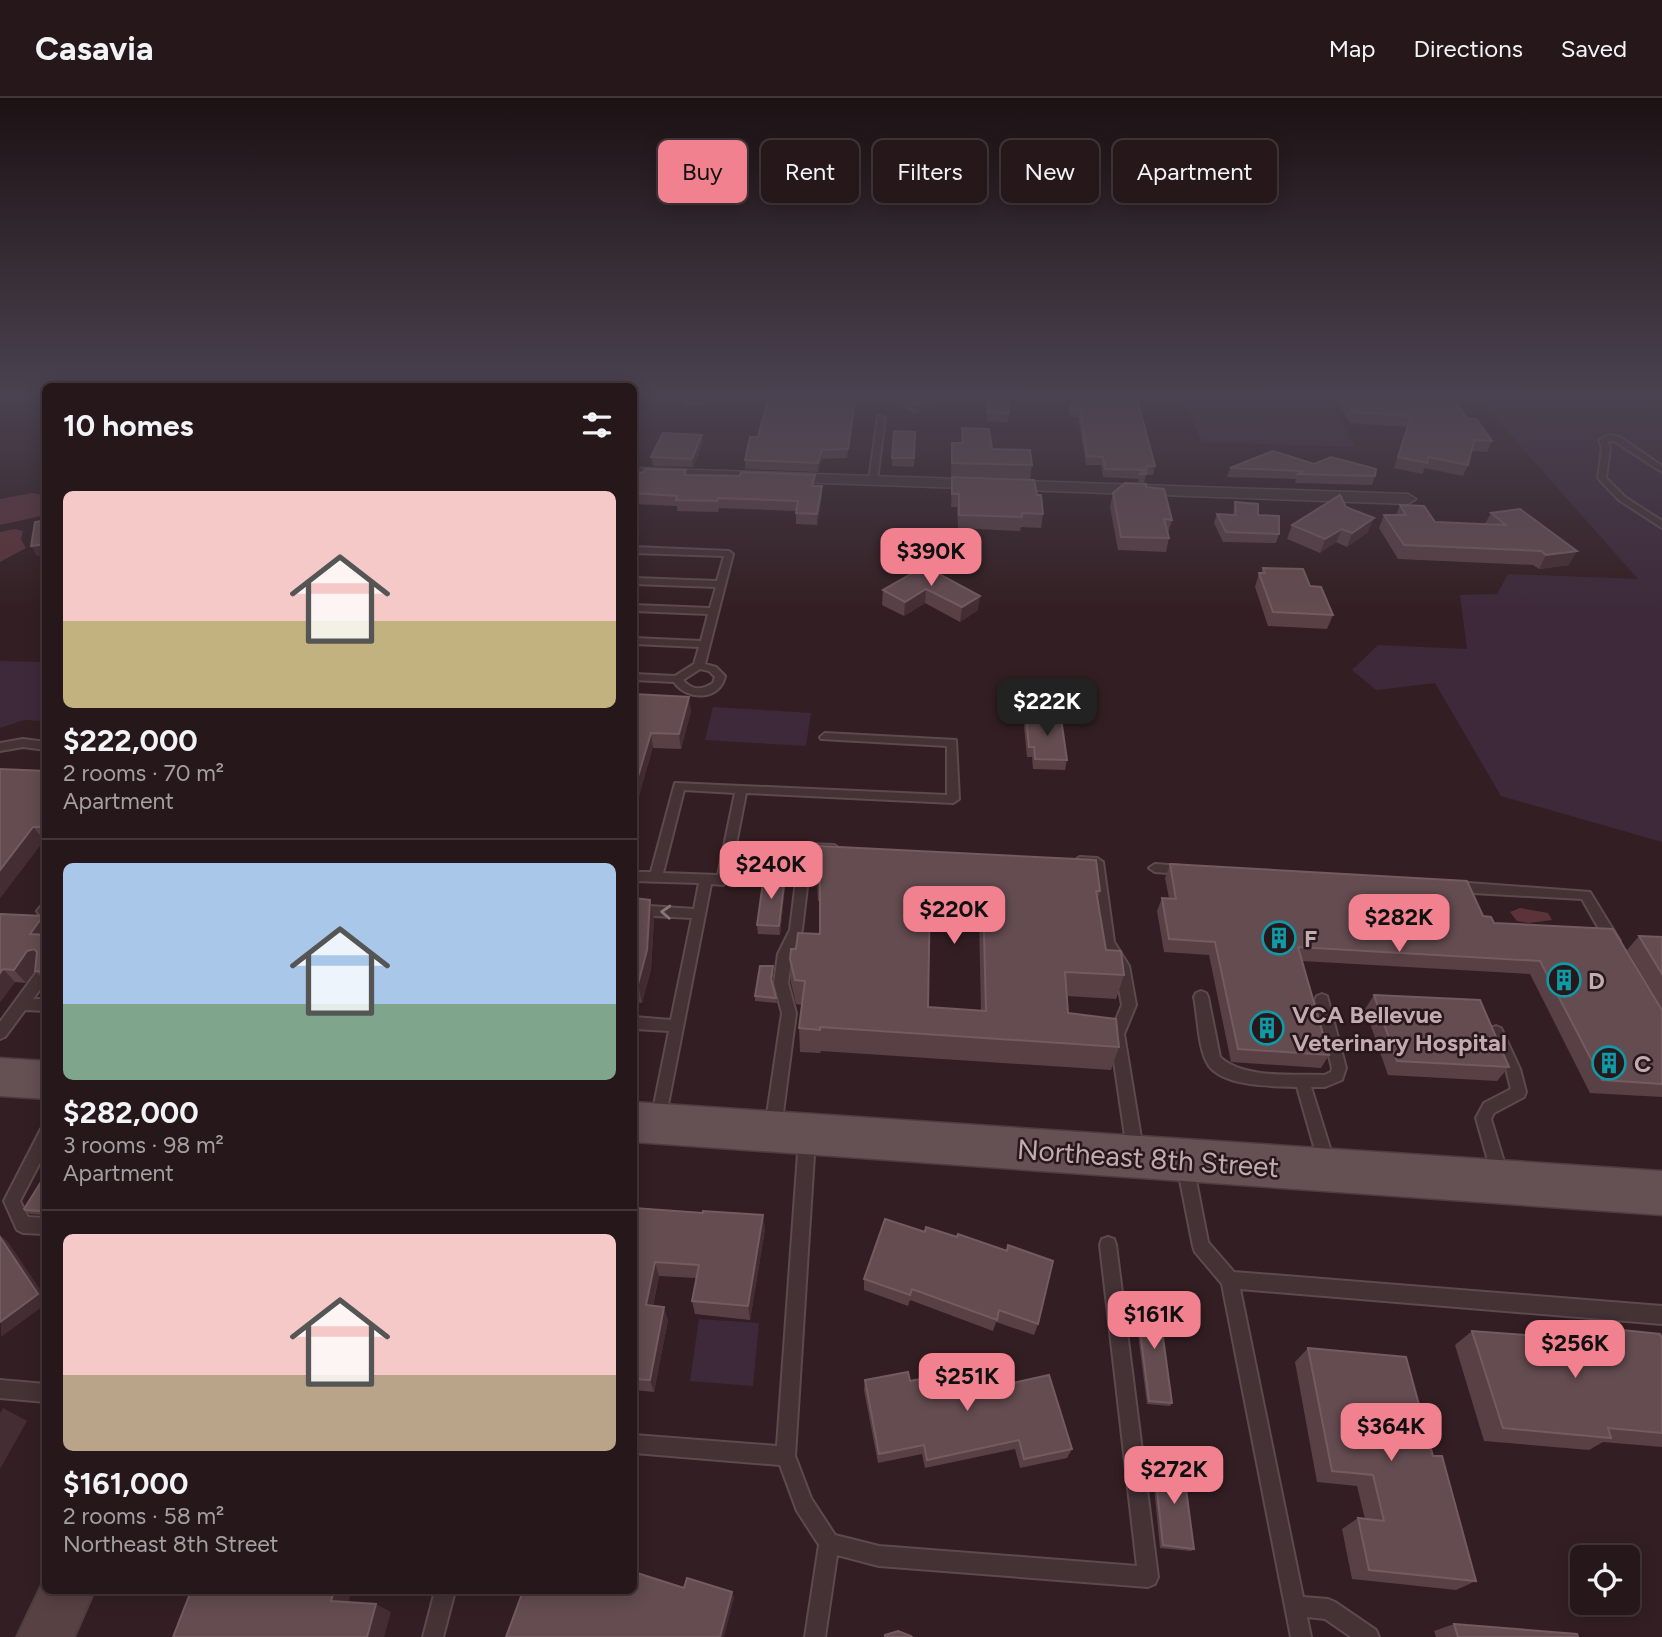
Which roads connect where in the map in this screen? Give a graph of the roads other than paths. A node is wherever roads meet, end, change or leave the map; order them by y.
1 (875, 467) edge
2 (1603, 467) edge
3 (637, 472) edge
4 (873, 480) junction
5 (1408, 499) dead end
6 (1662, 525) edge
7 (637, 550) edge
8 (637, 581) edge
9 (720, 584) junction
10 (637, 608) edge
11 (714, 611) junction
12 (637, 641) edge
13 (706, 644) junction
14 (699, 666) junction
15 (637, 677) edge
16 (677, 679) junction
17 (825, 737) dead end
18 (42, 745) edge
19 (0, 747) edge
20 (741, 789) junction
21 (847, 850) edge
22 (1069, 861) edge
23 (1155, 868) dead end
24 (1197, 871) edge
25 (637, 876) edge
26 (656, 877) junction
27 (706, 880) junction
28 (1447, 886) edge
29 (637, 911) edge
30 (699, 914) junction
31 (1619, 953) edge
32 (42, 975) edge
33 (1201, 997) dead end
34 (1322, 1000) dead end
35 (21, 1004) junction
36 (42, 1005) edge
37 (637, 1023) edge
38 (677, 1026) junction
39 (1496, 1032) edge
40 (0, 1033) edge
41 (0, 1077) edge
42 (42, 1080) edge
43 (1302, 1080) junction
44 (645, 1123) edge
45 (790, 1132) junction
46 (42, 1142) edge
47 (1136, 1157) junction
48 (1184, 1161) junction
49 (1329, 1170) junction
50 (1502, 1182) junction
51 (1662, 1193) edge
52 (42, 1226) edge
53 (1108, 1245) dead end
54 (1230, 1280) junction
55 (1662, 1315) edge
56 (0, 1389) edge
57 (42, 1393) edge
58 (637, 1444) edge
59 (786, 1456) junction
60 (829, 1543) junction
61 (66, 1594) edge
62 (444, 1594) edge
63 (1295, 1606) junction
64 (45, 1637) edge
65 (433, 1637) edge
66 (815, 1637) edge
67 (1301, 1637) edge
68 (1369, 1637) edge

1 - 4 lane
2 - 6 lane
3 - 4 street
4 - 5 street
7 - 9 lane
8 - 9 lane
9 - 11 lane
10 - 11 lane
11 - 13 lane
12 - 13 lane
13 - 14 lane
14 - 16 lane
14 - 16 lane
15 - 16 lane
17 - 20 lane
18 - 19 lane
20 - 26 lane
20 - 27 lane
21 - 45 lane
22 - 47 lane
23 - 24 lane
25 - 26 lane
26 - 27 lane
27 - 30 lane
28 - 31 lane
30 -> 29 lane
30 - 38 lane
32 - 35 lane
33 - 43 lane
34 - 43 lane
35 - 36 lane
35 - 40 lane
37 - 38 lane
38 - 44 lane
39 - 50 lane
41 - 42 main road
43 - 49 lane
44 - 45 main road, Northeast 8th Street
45 - 47 main road, Northeast 8th Street
45 - 59 lane
46 - 52 lane
47 - 48 main road, Northeast 8th Street
48 - 49 main road, Northeast 8th Street
48 - 54 lane
49 - 50 main road, Northeast 8th Street
50 - 51 main road, Northeast 8th Street
53 - 60 lane
54 - 55 lane
54 - 63 lane
56 - 57 lane
58 - 59 lane
59 - 60 lane
60 - 66 lane
61 - 64 main road
62 - 65 lane
63 - 67 lane
63 - 68 lane

